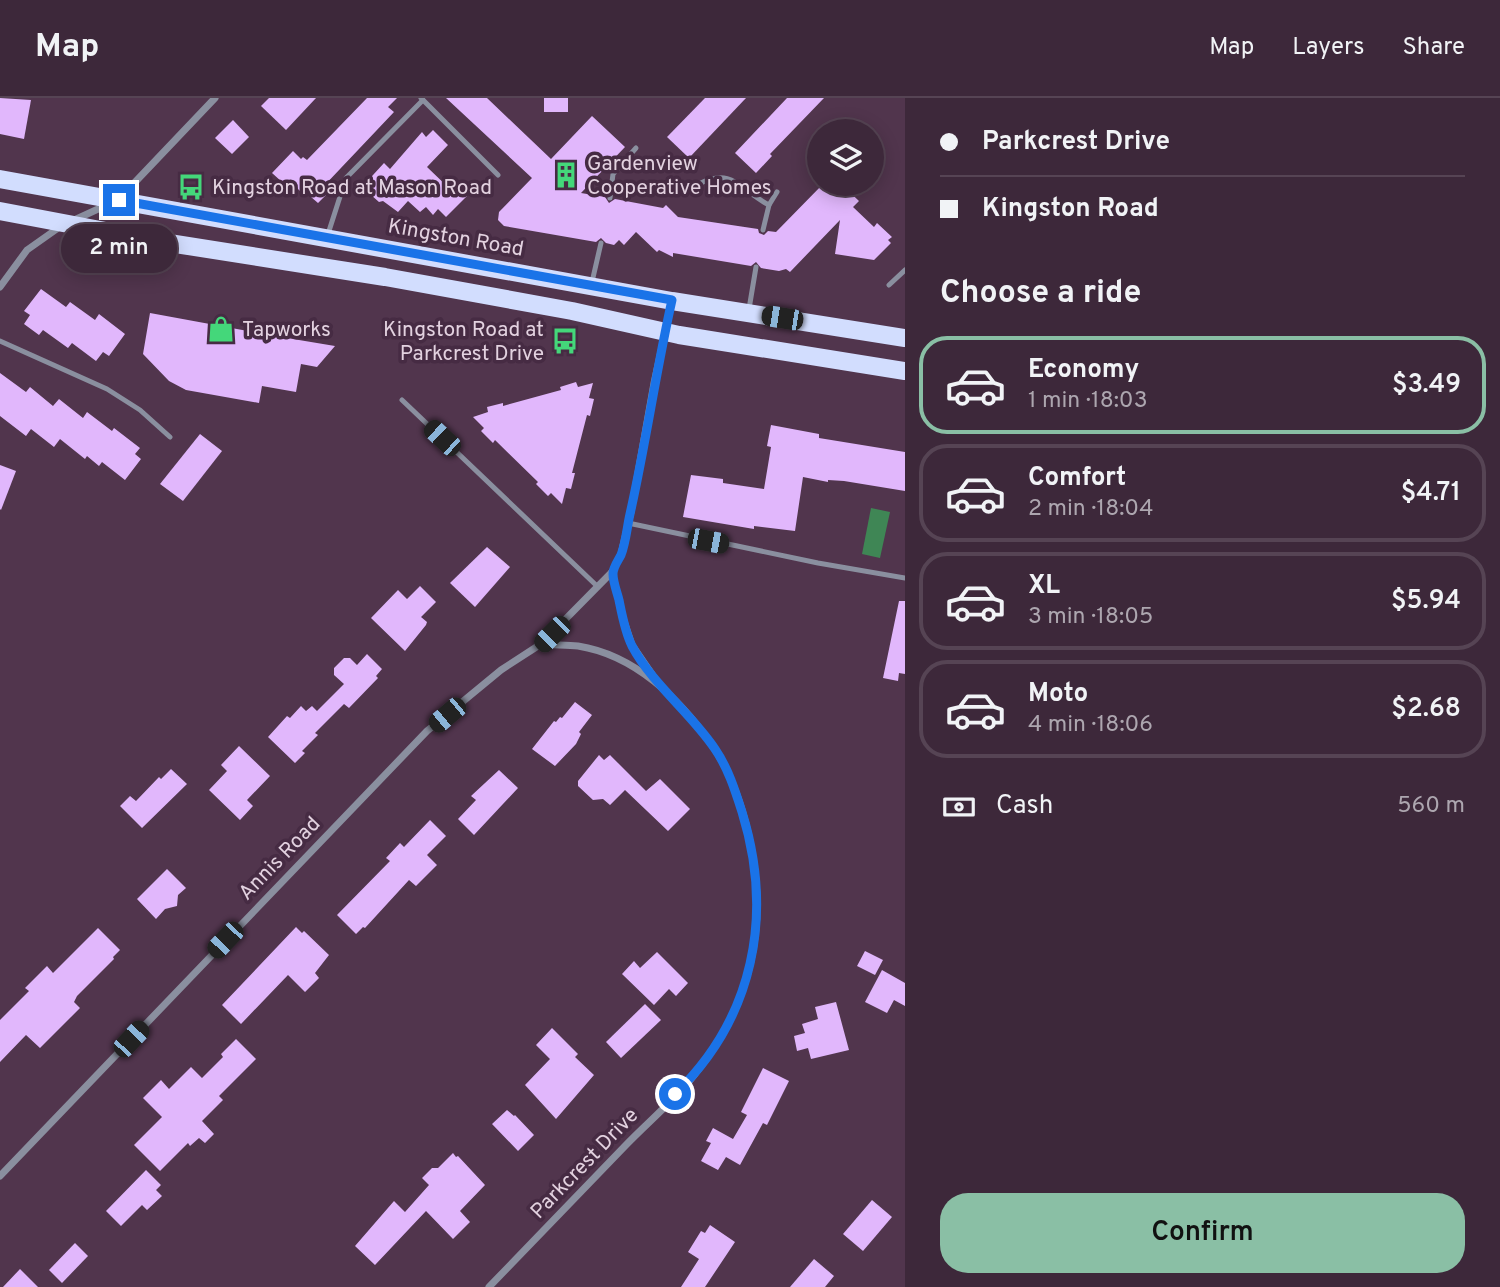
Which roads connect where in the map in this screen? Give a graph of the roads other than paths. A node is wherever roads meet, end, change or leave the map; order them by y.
1 (215, 98) edge
2 (422, 99) edge
3 (636, 148) dead end
4 (498, 175) dead end
5 (0, 179) edge
6 (699, 184) dead end
7 (777, 192) dead end
8 (610, 198) dead end
9 (119, 200) junction
10 (769, 205) junction
11 (0, 211) edge
12 (66, 223) junction
13 (763, 230) dead end
14 (327, 237) junction
15 (601, 243) dead end
16 (756, 267) dead end
17 (905, 270) edge
18 (592, 285) junction
19 (890, 285) dead end
20 (0, 287) edge
21 (672, 300) junction
22 (572, 311) junction
23 (748, 313) junction
24 (664, 331) junction
25 (905, 338) edge
26 (0, 341) edge
27 (905, 371) edge
28 (401, 400) dead end
29 (170, 437) dead end
30 (628, 523) junction
31 (612, 572) junction
32 (905, 578) edge
33 (598, 587) junction
34 (541, 644) junction
35 (659, 683) junction
36 (0, 1176) edge
37 (489, 1287) edge

1 - 9 street
2 - 4 lane
2 - 14 lane
3 - 8 lane
5 - 9 main road, Kingston Road
6 - 10 lane
7 - 10 lane
9 - 12 street
9 - 14 main road, Kingston Road
10 - 13 lane
11 - 12 main road
12 - 20 street
12 - 22 main road
14 - 18 main road, Kingston Road
15 - 18 lane
16 - 23 lane
17 - 19 lane
18 - 21 main road, Kingston Road
18 - 22 main road
21 - 23 main road, Kingston Road
21 - 24 street
22 - 24 main road
23 - 25 main road, Kingston Road
24 - 27 main road
24 - 30 street
26 - 29 lane
28 - 33 lane
30 - 31 street
30 - 32 lane
31 - 33 street
31 - 35 street, Parkcrest Drive
33 - 34 street
34 - 35 street, Parkcrest Drive
34 - 36 street, Annis Road
35 - 37 street, Parkcrest Drive

